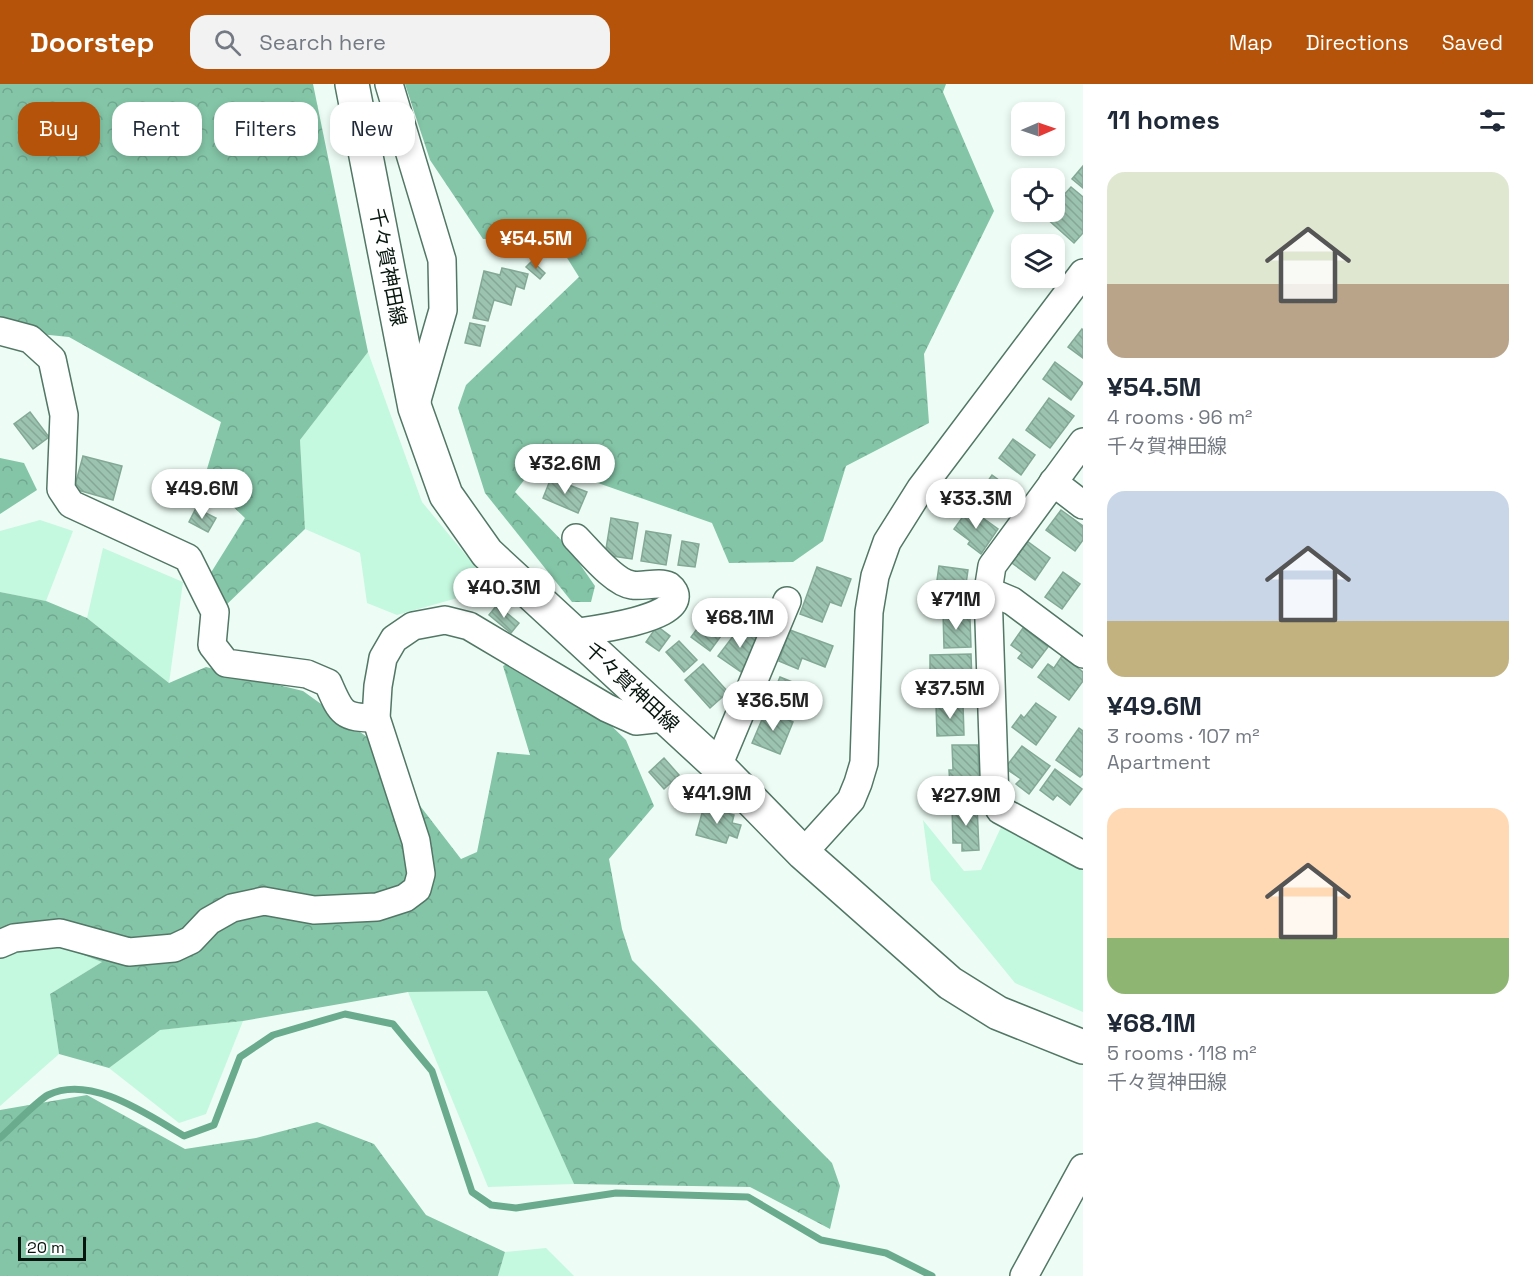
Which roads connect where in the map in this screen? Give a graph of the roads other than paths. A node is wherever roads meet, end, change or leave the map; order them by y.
1 (352, 84) edge
2 (389, 84) edge
3 (1083, 273) edge
4 (0, 332) edge
5 (415, 408) junction
6 (1083, 441) edge
7 (1053, 482) junction
8 (1083, 505) edge
9 (576, 538) dead end
10 (988, 591) junction
11 (787, 601) dead end
12 (573, 633) junction
13 (1083, 654) edge
14 (376, 718) junction
15 (664, 718) junction
16 (718, 766) junction
17 (803, 853) junction
18 (1083, 855) edge
19 (0, 944) edge
20 (1083, 1047) edge
21 (1083, 1168) edge
22 (1024, 1276) edge

1 - 5 main road, 千々賀神田線
2 - 5 street
3 - 17 street
4 - 14 street
5 - 12 main road, 千々賀神田線
6 - 7 street
7 - 8 street
7 - 10 street
9 - 12 street
10 - 13 street
10 - 18 street
11 - 16 street
12 - 15 main road, 千々賀神田線
14 - 15 street
14 - 19 street
15 - 16 main road, 千々賀神田線
16 - 17 main road, 千々賀神田線
17 - 20 main road, 千々賀神田線
21 - 22 street

